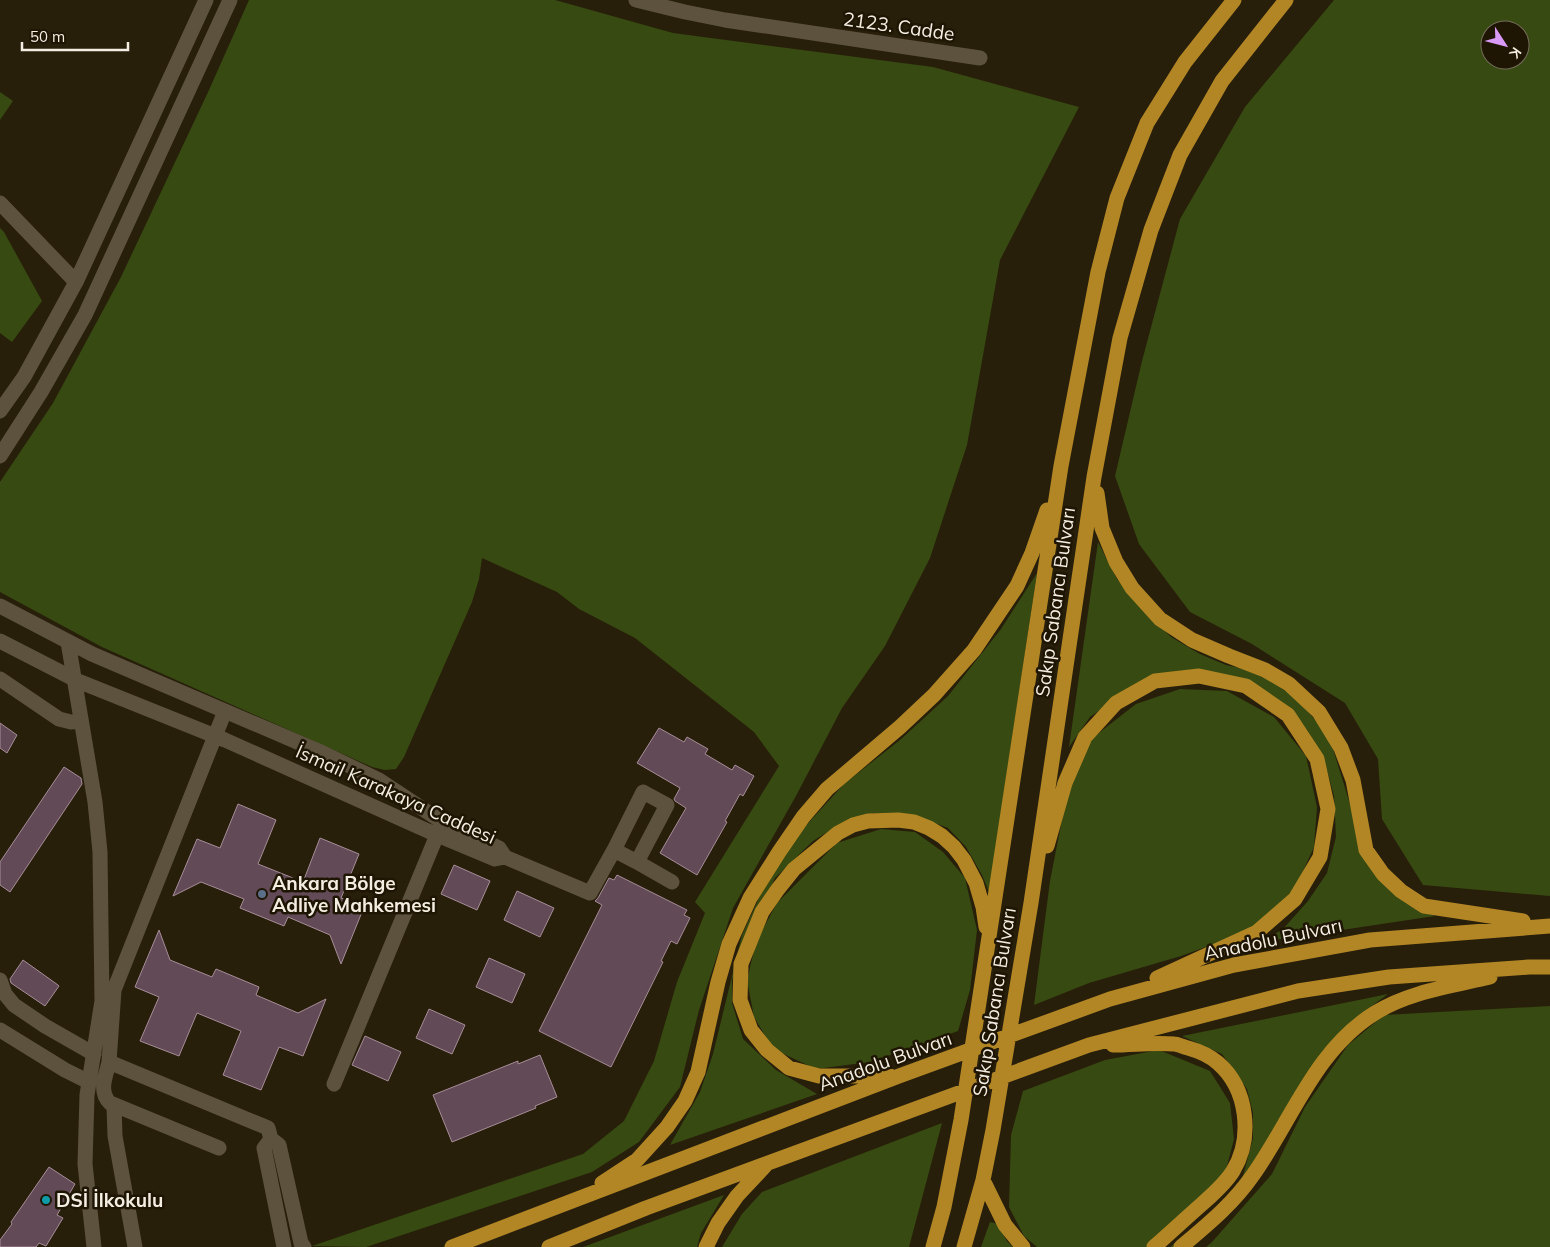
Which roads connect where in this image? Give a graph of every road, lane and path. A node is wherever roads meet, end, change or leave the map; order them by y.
1 (206, 0) edge
2 (230, 0) edge
3 (636, 0) edge
4 (1234, 0) edge
5 (1286, 0) edge
6 (980, 58) dead end
7 (0, 203) edge
8 (76, 282) junction
9 (0, 411) edge
10 (0, 456) edge
11 (1061, 466) junction
12 (1094, 477) junction
13 (0, 606) edge
14 (0, 642) edge
15 (68, 642) junction
16 (74, 678) junction
17 (0, 679) edge
18 (225, 711) junction
19 (81, 721) junction
20 (215, 736) junction
21 (437, 835) junction
22 (614, 850) junction
23 (505, 857) junction
24 (637, 862) junction
25 (672, 882) dead end
26 (1031, 903) junction
27 (1550, 926) edge
28 (988, 942) junction
29 (1529, 967) junction
30 (1550, 967) edge
31 (0, 980) edge
32 (1110, 999) junction
33 (0, 1030) edge
34 (1089, 1045) junction
35 (94, 1054) junction
36 (109, 1062) junction
37 (899, 1076) junction
38 (89, 1082) junction
39 (334, 1084) dead end
40 (114, 1106) junction
41 (271, 1139) junction
42 (220, 1148) dead end
43 (766, 1164) junction
44 (983, 1180) junction
45 (580, 1198) junction
46 (94, 1247) edge
47 (135, 1247) edge
48 (284, 1247) edge
49 (304, 1247) edge
50 (452, 1247) edge
51 (549, 1247) edge
52 (706, 1247) edge
53 (933, 1247) edge
54 (964, 1247) edge
55 (1022, 1247) edge
56 (1154, 1247) edge
57 (1181, 1247) edge

1 - 8 street
2 - 10 street
3 - 6 street, 2123. Cadde
4 - 11 main road, Sakıp Sabancı Bulvarı
5 - 12 main road, Sakıp Sabancı Bulvarı
7 - 8 street
8 - 9 street
11 - 28 main road, Sakıp Sabancı Bulvarı
11 - 45 main road
12 - 26 main road, Sakıp Sabancı Bulvarı
12 - 27 main road
13 - 15 street, İsmail Karakaya Caddesi
14 - 16 street, İsmail Karakaya Caddesi
15 - 16 street
15 - 18 street, İsmail Karakaya Caddesi
16 - 19 street
16 - 20 street, İsmail Karakaya Caddesi
17 - 19 street
18 - 20 street
18 - 23 street, İsmail Karakaya Caddesi
19 - 35 street
20 - 21 street, İsmail Karakaya Caddesi
20 - 36 street
21 - 23 street, İsmail Karakaya Caddesi
21 - 39 street
22 - 23 street
22 - 24 street
22 - 24 street
24 - 25 street
26 - 32 main road
26 - 44 main road, Sakıp Sabancı Bulvarı
27 - 32 main road, Anadolu Bulvarı
28 - 37 main road
28 - 53 main road, Sakıp Sabancı Bulvarı
29 - 30 main road
29 - 34 main road
29 - 57 main road
31 - 35 street
32 - 37 main road, Anadolu Bulvarı
33 - 38 street
34 - 43 main road
34 - 56 main road
35 - 38 street
36 - 40 street
36 - 41 street
37 - 45 main road, Anadolu Bulvarı
38 - 46 street
40 - 42 street
40 - 47 street
41 - 48 street
41 - 49 street
43 - 51 main road
43 - 52 main road
44 - 54 main road, Sakıp Sabancı Bulvarı
44 - 55 main road
45 - 50 main road, Anadolu Bulvarı

